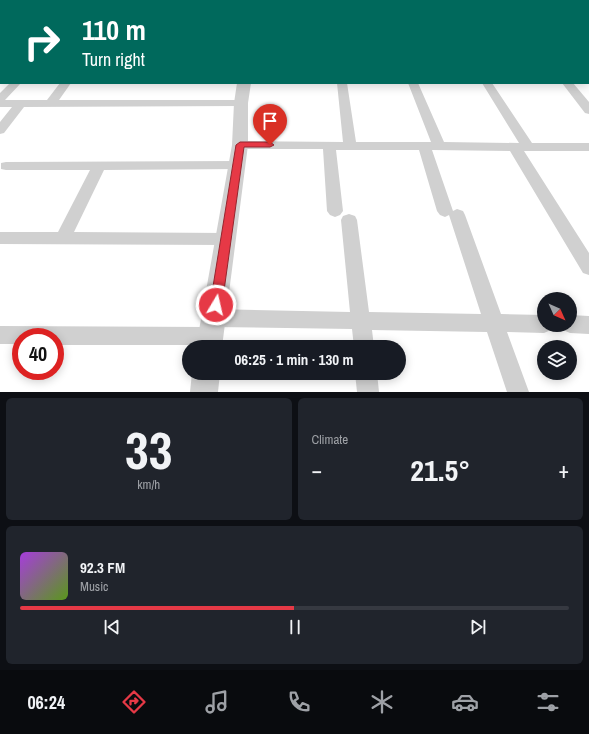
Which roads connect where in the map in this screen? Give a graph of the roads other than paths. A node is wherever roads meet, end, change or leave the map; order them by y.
1 (15, 84) edge
2 (65, 84) edge
3 (244, 84) edge
4 (342, 84) edge
5 (413, 84) edge
6 (487, 84) edge
7 (567, 84) edge
8 (0, 99) edge
9 (50, 103) junction
10 (241, 103) junction
11 (0, 104) edge
12 (21, 104) junction
13 (589, 110) edge
14 (0, 130) edge
15 (240, 145) junction
16 (329, 145) junction
17 (350, 145) junction
18 (424, 146) junction
19 (439, 146) junction
20 (521, 146) junction
21 (589, 147) edge
22 (237, 165) junction
23 (6, 166) dead end
24 (99, 166) junction
25 (0, 238) edge
26 (63, 238) junction
27 (226, 239) junction
28 (586, 260) edge
29 (362, 321) junction
30 (494, 323) junction
31 (537, 324) edge
32 (577, 324) edge
33 (589, 325) edge
34 (211, 334) edge
35 (0, 335) edge
36 (363, 340) edge
37 (205, 380) edge
38 (367, 380) edge
39 (204, 392) edge
40 (368, 392) edge
41 (518, 392) edge

1 - 8 street
2 - 9 street
3 - 10 street
4 - 17 street
5 - 19 street
6 - 20 street
7 - 13 street
9 - 10 street
9 - 12 street
10 - 15 street
11 - 12 street
12 - 14 street
15 - 16 street
15 - 22 street
16 - 17 street
16 - 29 street
17 - 18 street
18 - 19 street
18 - 30 street
19 - 20 street
20 - 21 street
20 - 28 street
22 - 24 street
22 - 27 street
23 - 24 street
24 - 26 street
25 - 26 street
26 - 27 street
27 - 34 street
29 - 30 street
29 - 34 street
29 - 36 street
30 - 31 street
30 - 41 street
32 - 33 street
34 - 35 street
37 - 39 street
38 - 40 street

